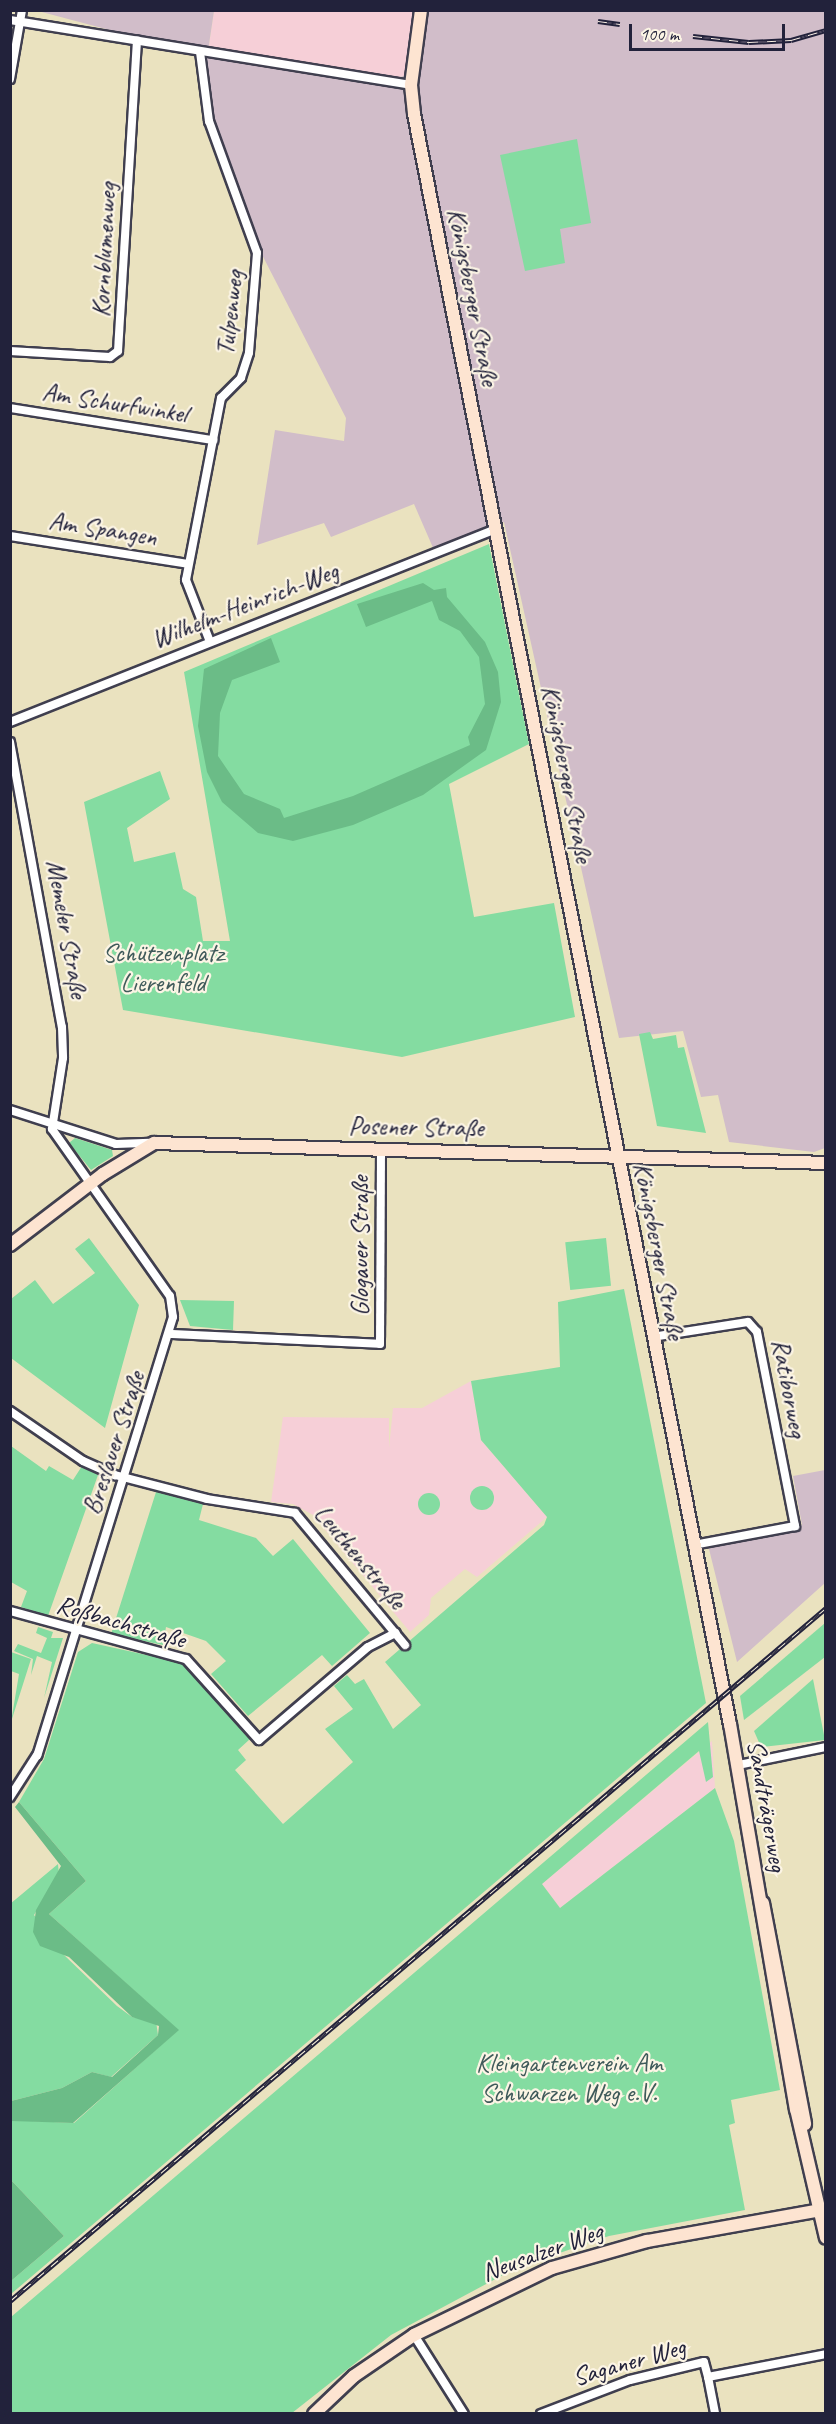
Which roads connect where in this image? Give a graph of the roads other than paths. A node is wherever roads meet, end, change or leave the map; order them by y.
1 (22, 10) edge
2 (421, 10) edge
3 (15, 21) edge
4 (137, 41) junction
5 (200, 52) junction
6 (10, 79) edge
7 (411, 85) junction
8 (10, 351) edge
9 (10, 408) edge
10 (213, 440) junction
11 (496, 529) junction
12 (10, 536) edge
13 (188, 564) junction
14 (210, 642) junction
15 (10, 722) edge
16 (10, 742) edge
17 (10, 1110) edge
18 (51, 1123) junction
19 (154, 1143) junction
20 (381, 1149) junction
21 (619, 1156) junction
22 (825, 1163) edge
23 (90, 1183) junction
24 (10, 1245) edge
25 (171, 1334) junction
26 (652, 1337) junction
27 (10, 1411) edge
28 (126, 1474) junction
29 (693, 1545) junction
30 (10, 1611) edge
31 (75, 1632) junction
32 (396, 1633) junction
33 (405, 1645) dead end
34 (729, 1721) joint
35 (825, 1747) edge
36 (738, 1765) junction
37 (10, 1797) edge
38 (823, 2209) edge
39 (825, 2238) edge
40 (414, 2335) junction
41 (825, 2354) edge
42 (708, 2377) junction
43 (314, 2414) edge
44 (464, 2414) edge
45 (541, 2414) edge
46 (715, 2414) edge

1 - 3 street
2 - 7 main road, Königsberger Straße
3 - 4 street
3 - 6 street
4 - 5 street
4 - 8 street, Kornblumenweg
5 - 7 street
5 - 10 street, Tulpenweg
7 - 11 main road, Königsberger Straße
9 - 10 street, Am Schurfwinkel
10 - 13 street, Tulpenweg
11 - 14 street, Wilhelm-Heinrich-Weg
11 - 21 main road, Königsberger Straße
12 - 13 street, Am Spangen
13 - 14 street, Tulpenweg
14 - 15 street, Wilhelm-Heinrich-Weg
16 - 18 street, Memeler Straße
17 - 18 street, Posener Straße
18 - 19 street, Posener Straße
18 - 23 street, Breslauer Straße
19 - 20 main road, Posener Straße
19 - 23 main road
20 - 21 main road, Posener Straße
20 - 25 street, Glogauer Straße
21 - 22 main road, Posener Straße
21 - 26 main road, Königsberger Straße
23 - 24 main road
23 - 25 street, Breslauer Straße
25 - 28 street, Breslauer Straße
26 - 29 main road, Königsberger Straße
26 - 29 street, Ratiborweg
27 - 28 street, Leuthenstraße
28 - 31 street, Breslauer Straße
28 - 32 street, Leuthenstraße
29 - 34 main road, Königsberger Straße
30 - 31 street, Roßbachstraße
31 - 32 street, Roßbachstraße
31 - 37 street, Breslauer Straße
32 - 33 street, Leuthenstraße
34 - 36 main road, Sandträgerweg
35 - 36 street
36 - 38 main road, Sandträgerweg
38 - 39 main road, Sandträgerweg
38 - 40 main road, Neusalzer Weg
40 - 43 main road, Neusalzer Weg
40 - 44 street
41 - 42 street, Saganer Weg
42 - 45 street, Saganer Weg
42 - 46 street

